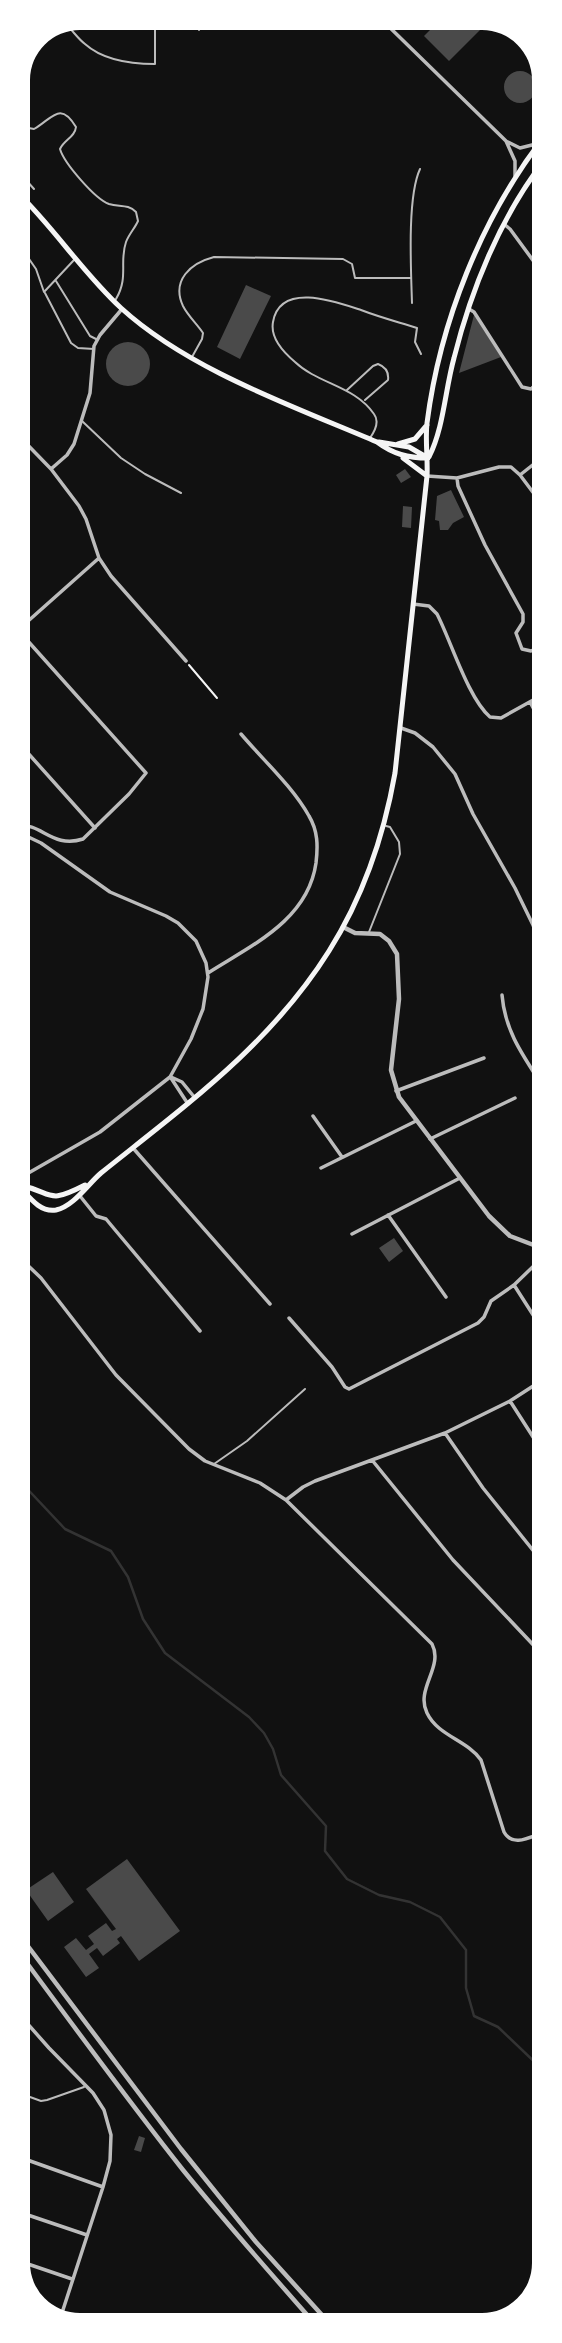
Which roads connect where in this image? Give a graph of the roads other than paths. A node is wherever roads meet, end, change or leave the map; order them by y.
1 (155, 30) edge
2 (392, 30) edge
3 (72, 31) edge
4 (30, 128) edge
5 (506, 141) junction
6 (532, 147) edge
7 (532, 155) edge
8 (420, 169) dead end
9 (532, 178) edge
10 (514, 182) junction
11 (30, 184) edge
12 (34, 189) dead end
13 (30, 207) edge
14 (505, 225) junction
15 (532, 258) edge
16 (75, 259) junction
17 (30, 260) edge
18 (411, 278) junction
19 (55, 280) junction
20 (44, 292) junction
21 (114, 301) junction
22 (412, 303) dead end
23 (122, 309) junction
24 (469, 309) junction
25 (97, 340) junction
26 (94, 349) junction
27 (421, 354) dead end
28 (191, 358) junction
29 (532, 388) edge
30 (346, 390) junction
31 (363, 401) junction
32 (82, 421) junction
33 (427, 425) junction
34 (369, 439) junction
35 (377, 442) junction
36 (397, 444) junction
37 (30, 447) edge
38 (397, 454) junction
39 (428, 458) junction
40 (532, 466) edge
41 (51, 469) junction
42 (520, 475) junction
43 (427, 476) junction
44 (457, 478) junction
45 (532, 491) edge
46 (181, 493) dead end
47 (99, 558) junction
48 (413, 604) junction
49 (30, 619) edge
50 (30, 643) edge
51 (532, 651) edge
52 (186, 661) road end
53 (530, 702) joint
54 (532, 706) edge
55 (401, 729) junction
56 (241, 734) dead end
57 (30, 755) edge
58 (383, 825) junction
59 (30, 827) edge
60 (95, 828) junction
61 (30, 837) edge
62 (343, 927) junction
63 (532, 928) edge
64 (368, 933) junction
65 (208, 973) junction
66 (502, 995) dead end
67 (484, 1058) dead end
68 (532, 1068) edge
69 (170, 1076) junction
70 (396, 1091) junction
71 (195, 1098) junction
72 (515, 1098) dead end
73 (188, 1104) junction
74 (313, 1116) dead end
75 (416, 1121) junction
76 (430, 1139) junction
77 (133, 1148) junction
78 (342, 1157) junction
79 (321, 1168) dead end
80 (30, 1172) edge
81 (460, 1178) junction
82 (91, 1181) junction
83 (30, 1189) edge
84 (78, 1195) junction
85 (30, 1198) edge
86 (388, 1215) junction
87 (352, 1234) dead end
88 (532, 1244) edge
89 (30, 1267) edge
90 (532, 1267) edge
91 (513, 1285) junction
92 (446, 1297) dead end
93 (270, 1304) dead end
94 (532, 1314) edge
95 (289, 1318) dead end
96 (200, 1331) dead end
97 (532, 1386) edge
98 (305, 1390) dead end
99 (510, 1401) junction
100 (445, 1433) junction
101 (532, 1435) edge
102 (372, 1460) junction
103 (213, 1465) junction
104 (286, 1500) junction
105 (532, 1549) edge
106 (532, 1644) edge
107 (532, 1836) edge
108 (30, 1949) edge
109 (30, 1966) edge
110 (30, 2026) edge
111 (86, 2085) junction
112 (133, 2086) junction
113 (124, 2093) junction
114 (30, 2097) edge
115 (30, 2161) edge
116 (103, 2186) junction
117 (30, 2216) edge
118 (87, 2235) junction
119 (262, 2248) junction
120 (254, 2255) junction
121 (30, 2265) edge
122 (72, 2279) junction
123 (63, 2310) edge
124 (305, 2313) edge
125 (320, 2313) edge

1 - 3 lane
2 - 5 street
4 - 21 lane
5 - 6 street
5 - 10 street
7 - 10 main road
8 - 18 lane
9 - 14 main road
10 - 33 main road
11 - 12 lane
13 - 16 main road
14 - 15 street
14 - 24 main road
16 - 19 lane
16 - 21 main road
17 - 20 lane
18 - 22 lane
18 - 28 lane
19 - 20 lane
19 - 25 lane
20 - 26 lane
21 - 23 main road
23 - 25 street
23 - 28 main road
24 - 29 street
24 - 39 main road
25 - 26 street
26 - 32 street
27 - 30 lane
28 - 34 main road
30 - 31 lane
30 - 31 lane
31 - 34 lane
32 - 41 street
32 - 46 lane
33 - 36 main road
33 - 39 main road
34 - 35 main road
35 - 36 main road
35 - 38 main road
36 - 39 main road
37 - 41 street
38 - 39 main road
38 - 43 main road
39 - 43 main road
40 - 42 street
41 - 47 street
42 - 44 street
42 - 45 street
43 - 44 street
43 - 48 main road
44 - 51 street
47 - 49 street
47 - 52 street
48 - 53 street
48 - 55 main road
50 - 60 street
53 - 54 street
55 - 58 main road
55 - 63 street
56 - 65 street
57 - 60 street
58 - 62 main road
58 - 64 lane
59 - 60 street
61 - 65 street
62 - 64 street
62 - 71 main road
64 - 70 street
65 - 69 street
66 - 68 street
67 - 70 street
69 - 71 street
69 - 73 street
69 - 80 street
70 - 75 street
71 - 73 main road
72 - 76 street
73 - 77 main road
74 - 78 street
75 - 76 street
75 - 78 street
76 - 81 street
77 - 82 main road
77 - 93 street
78 - 79 street
81 - 86 street
81 - 88 street
82 - 83 main road
82 - 84 main road
84 - 85 main road
84 - 96 street
86 - 87 street
86 - 92 street
89 - 103 street
90 - 91 street
91 - 94 street
91 - 95 street
97 - 99 street
98 - 103 lane
99 - 100 street
99 - 101 street
100 - 102 street
100 - 105 street
102 - 104 street
102 - 106 street
103 - 104 street
104 - 107 street
108 - 112 street
109 - 113 street
110 - 111 street
111 - 114 lane
111 - 116 street
112 - 113 street
112 - 119 street
113 - 120 street
115 - 116 street
116 - 118 street
117 - 118 street
118 - 122 street
119 - 120 street
119 - 125 street
120 - 124 street
121 - 122 street
122 - 123 street

